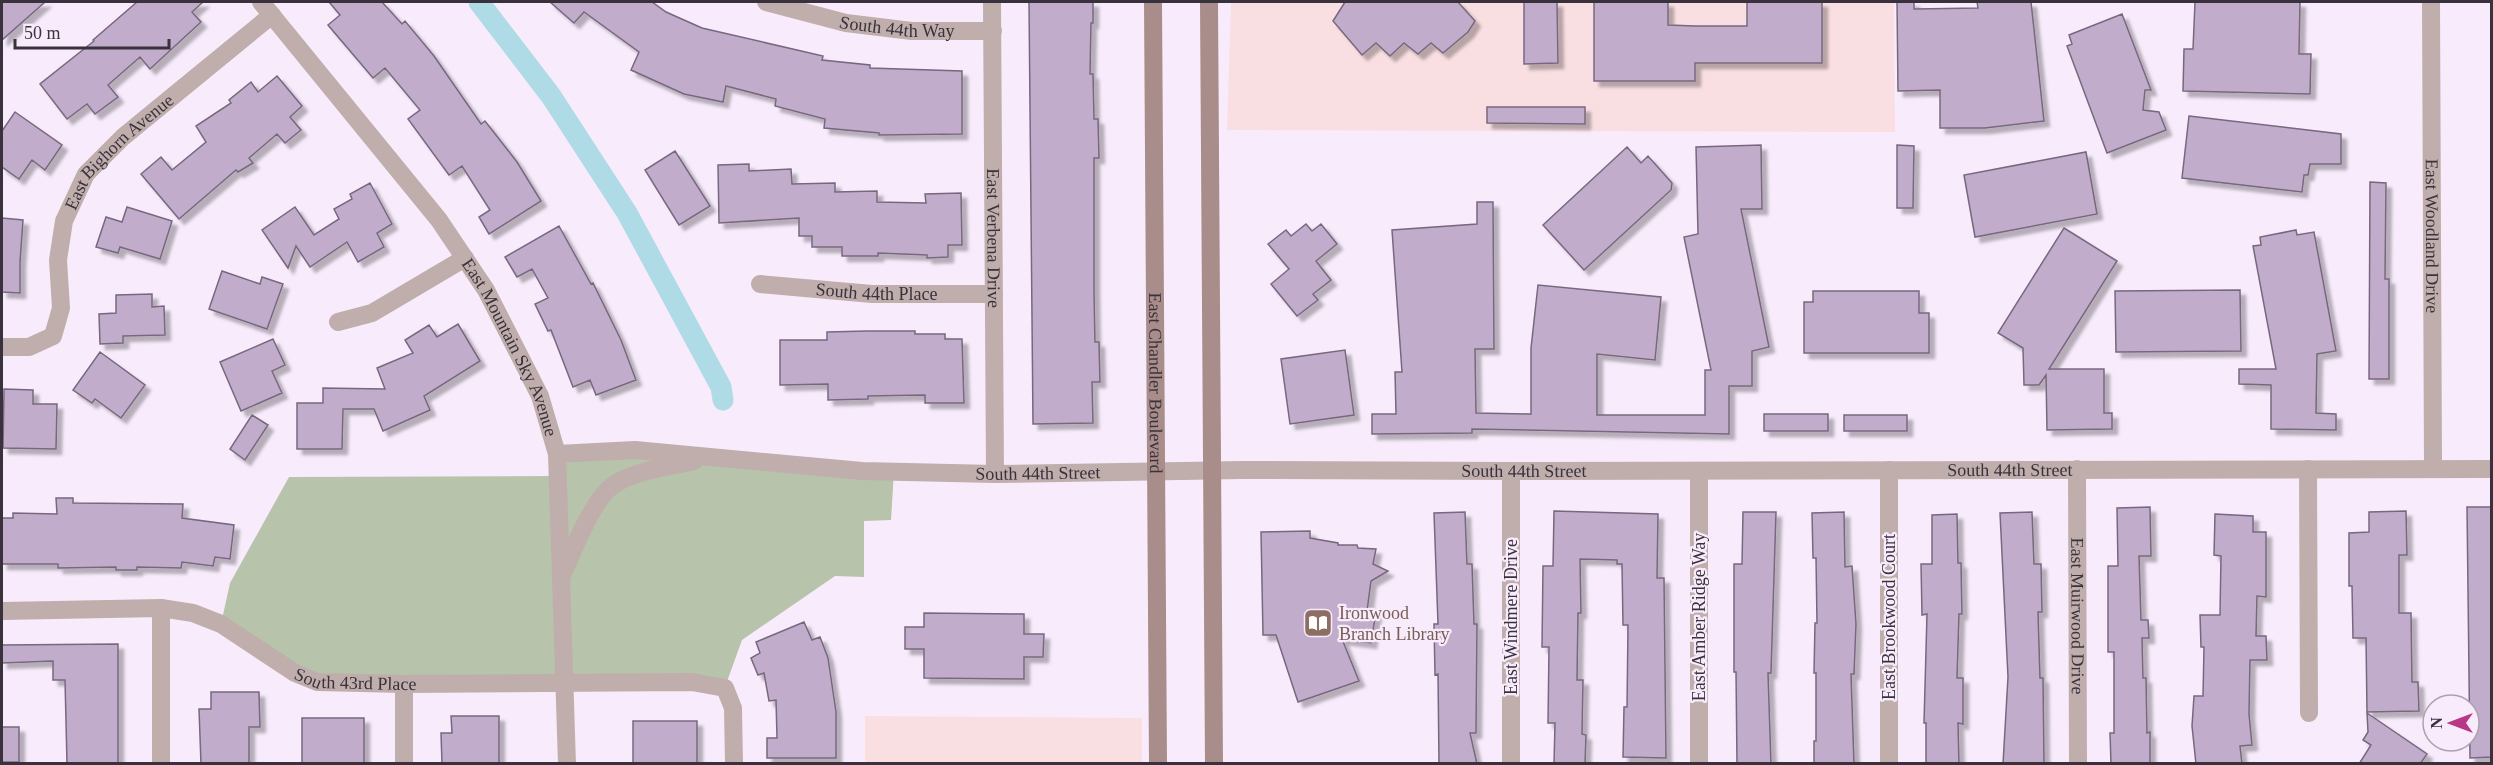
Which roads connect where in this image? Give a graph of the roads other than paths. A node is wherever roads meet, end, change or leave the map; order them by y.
1 (766, 2) edge
2 (992, 2) edge
3 (1153, 2) edge
4 (1209, 2) edge
5 (2431, 2) edge
6 (266, 8) edge
7 (993, 31) junction
8 (465, 258) junction
9 (760, 284) dead end
10 (994, 294) junction
11 (338, 322) dead end
12 (2, 347) edge
13 (557, 454) junction
14 (711, 457) junction
15 (2078, 469) junction
16 (2307, 469) junction
17 (2433, 469) junction
18 (2492, 469) edge
19 (1212, 470) junction
20 (1888, 470) junction
21 (1156, 471) junction
22 (1511, 471) junction
23 (1699, 471) junction
24 (995, 474) junction
25 (562, 575) junction
26 (161, 609) junction
27 (2, 611) edge
28 (564, 683) junction
29 (404, 684) junction
30 (2309, 713) dead end
31 (161, 764) edge
32 (404, 764) edge
33 (567, 764) edge
34 (734, 764) edge
35 (1158, 764) edge
36 (1214, 764) edge
37 (1511, 764) edge
38 (1699, 764) edge
39 (1889, 764) edge
40 (2078, 764) edge

1 - 7 street, South 44th Way
2 - 7 street, East Verbena Drive
3 - 21 main road, East Chandler Boulevard
4 - 19 main road
5 - 17 street, East Woodland Drive
6 - 8 street, East Mountain Sky Avenue
6 - 12 street, East Bighorn Avenue
7 - 10 street, East Verbena Drive
8 - 11 street
8 - 13 street, East Mountain Sky Avenue
9 - 10 street, South 44th Place
10 - 24 street, East Verbena Drive
13 - 14 street, South 44th Street
13 - 25 street, East Mountain Sky Avenue
14 - 24 street, South 44th Street
14 - 25 street
15 - 16 street, South 44th Street
15 - 20 street, South 44th Street
15 - 40 street, East Muirwood Drive
16 - 17 street, South 44th Street
16 - 30 street
17 - 18 street, South 44th Street
19 - 21 street, South 44th Street
19 - 22 street, South 44th Street
19 - 36 main road
20 - 23 street, South 44th Street
20 - 39 street, East Brookwood Court
21 - 24 street, South 44th Street
21 - 35 main road, East Chandler Boulevard
22 - 23 street, South 44th Street
22 - 37 street, East Windmere Drive
23 - 38 street, East Amber Ridge Way
25 - 28 street, East Mountain Sky Avenue
26 - 27 street, South 43rd Place
26 - 29 street, South 43rd Place
26 - 31 street
28 - 29 street, South 43rd Place
28 - 33 street, East Mountain Sky Avenue
28 - 34 street, South 43rd Place
29 - 32 street

